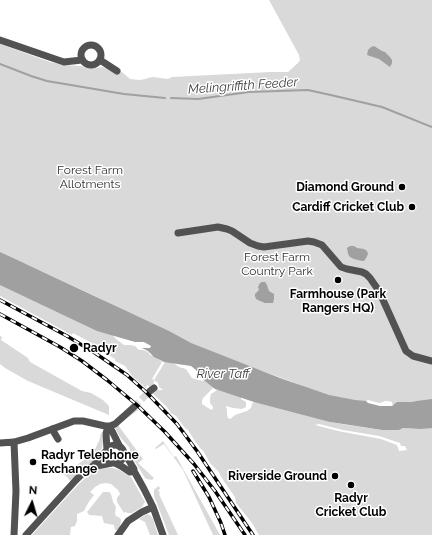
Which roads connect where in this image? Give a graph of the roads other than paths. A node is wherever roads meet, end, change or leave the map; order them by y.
1 (0, 40) edge
2 (82, 60) junction
3 (100, 60) junction
4 (117, 71) dead end
5 (178, 233) dead end
6 (432, 361) edge
7 (134, 407) tunnel mouth
8 (108, 427) junction
9 (52, 429) junction
10 (58, 438) dead end
11 (14, 442) junction
12 (0, 443) edge
13 (121, 448) junction
14 (106, 450) junction
15 (114, 463) junction
16 (93, 466) junction
17 (134, 472) junction
18 (153, 506) junction
19 (14, 535) edge
20 (26, 535) edge
21 (118, 535) edge
22 (163, 535) edge

1 - 2 street
2 - 3 street
2 - 3 street
3 - 4 street
5 - 6 street
7 - 8 street
8 - 9 street
8 - 13 street
8 - 14 street
9 - 10 street
9 - 11 street
11 - 12 street
11 - 19 street
13 - 14 street
13 - 15 street
13 - 17 street
14 - 15 street
14 - 16 street
15 - 16 street
15 - 17 street
16 - 20 street
17 - 18 street
18 - 21 street
18 - 22 street

